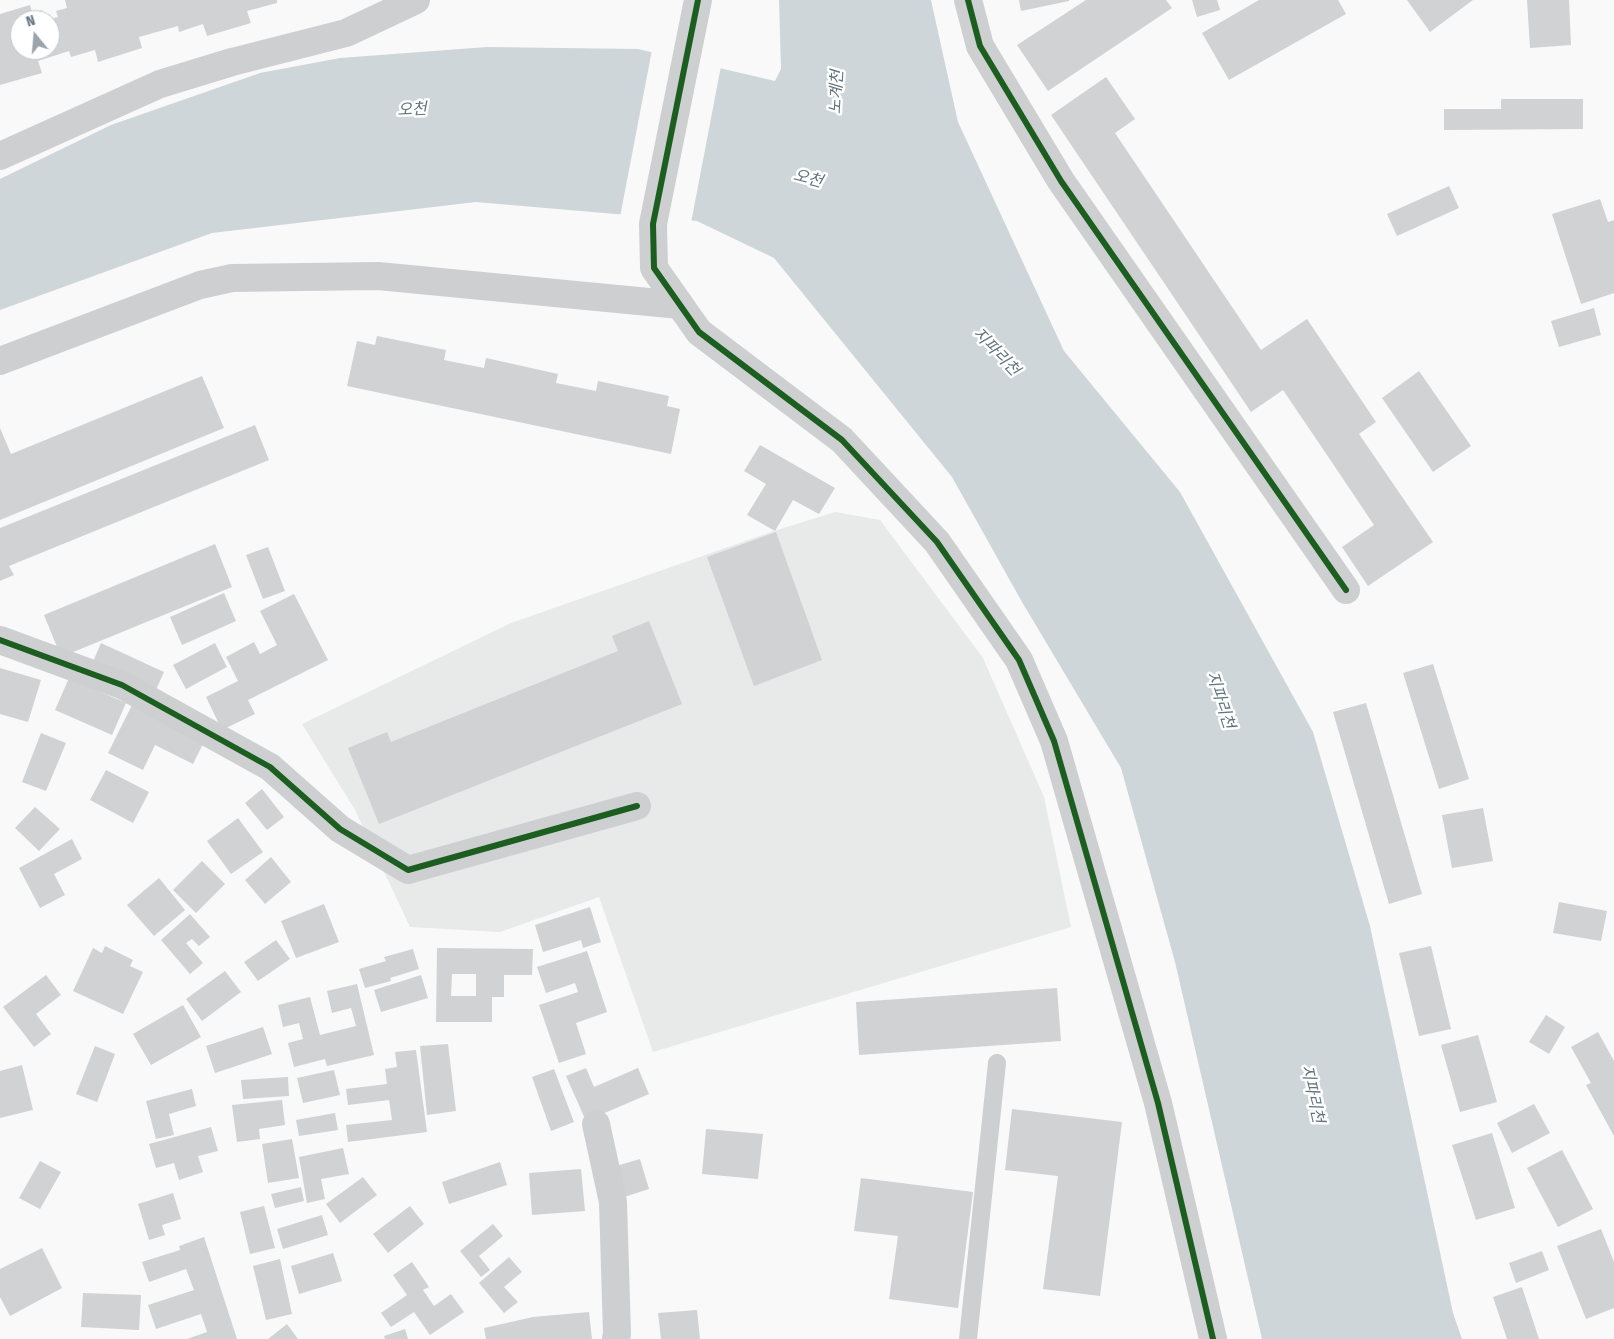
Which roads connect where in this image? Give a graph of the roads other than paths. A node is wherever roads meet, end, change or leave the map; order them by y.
1 (416, 0) edge
2 (698, 0) edge
3 (968, 0) edge
4 (0, 156) edge
5 (680, 305) junction
6 (0, 361) edge
7 (1346, 590) dead end
8 (0, 640) edge
9 (637, 806) dead end
10 (997, 1063) dead end
11 (596, 1124) dead end
12 (616, 1339) edge
13 (968, 1339) edge
14 (1213, 1339) edge

1 - 4 street
2 - 5 street
3 - 7 street
5 - 6 street
5 - 14 street
8 - 9 street
10 - 13 lane
11 - 12 street

